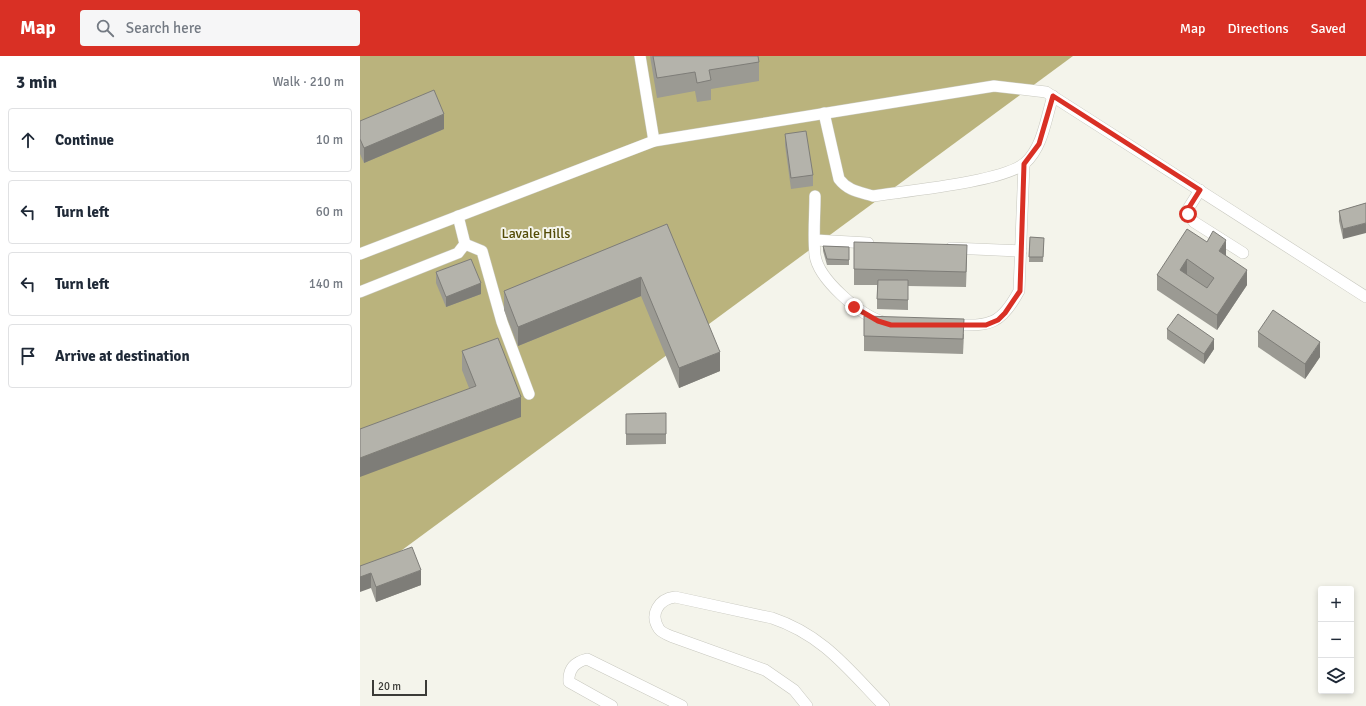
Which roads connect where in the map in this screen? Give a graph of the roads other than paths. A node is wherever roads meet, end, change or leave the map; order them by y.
1 (640, 56) edge
2 (1053, 96) junction
3 (824, 113) junction
4 (654, 141) junction
5 (1024, 164) junction
6 (1200, 190) junction
7 (815, 196) dead end
8 (458, 216) junction
9 (815, 240) junction
10 (465, 244) junction
11 (878, 244) edge
12 (942, 247) edge
13 (1021, 252) junction
14 (1243, 253) dead end
15 (360, 254) edge
16 (360, 292) edge
17 (1366, 297) edge
18 (891, 325) edge
19 (938, 325) edge
20 (529, 394) dead end
21 (612, 706) edge
22 (682, 706) edge
23 (807, 706) edge
24 (884, 706) edge

1 - 4 lane
2 - 3 lane
2 - 5 lane
2 - 6 lane
3 - 4 lane
3 - 5 lane
4 - 8 lane
5 - 13 lane
6 - 14 lane
6 - 17 lane
7 - 9 lane
8 - 10 lane
8 - 15 lane
9 - 11 lane
9 - 18 lane
10 - 16 lane
10 - 20 lane
12 - 13 lane
13 - 19 lane
21 - 22 lane
23 - 24 lane

